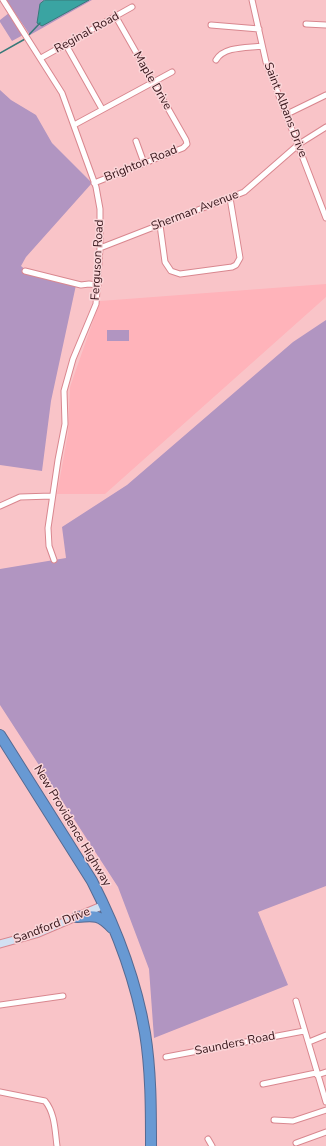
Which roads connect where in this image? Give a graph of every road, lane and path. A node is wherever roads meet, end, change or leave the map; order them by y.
1 (3, 0) edge
2 (252, 0) edge
3 (132, 7) dead end
4 (116, 17) junction
5 (306, 24) dead end
6 (211, 25) dead end
7 (326, 25) edge
8 (259, 29) junction
9 (66, 45) junction
10 (262, 46) junction
11 (41, 58) junction
12 (216, 60) dead end
13 (172, 72) dead end
14 (153, 82) junction
15 (326, 95) edge
16 (102, 109) junction
17 (287, 114) junction
18 (74, 125) junction
19 (326, 127) edge
20 (136, 141) dead end
21 (187, 144) joint
22 (299, 144) junction
23 (144, 163) junction
24 (94, 183) junction
25 (230, 198) junction
26 (326, 218) edge
27 (160, 225) junction
28 (100, 248) junction
29 (25, 271) dead end
30 (98, 285) junction
31 (52, 496) junction
32 (0, 506) edge
33 (54, 560) dead end
34 (0, 735) edge
35 (104, 905) junction
36 (77, 917) junction
37 (115, 931) junction
38 (0, 944) edge
39 (63, 996) dead end
40 (296, 1001) dead end
41 (0, 1005) edge
42 (304, 1031) junction
43 (326, 1035) edge
44 (309, 1042) junction
45 (166, 1057) dead end
46 (326, 1072) edge
47 (316, 1074) junction
48 (263, 1084) dead end
49 (0, 1092) edge
50 (326, 1102) edge
51 (326, 1110) edge
52 (274, 1120) dead end
53 (326, 1132) edge
54 (208, 1138) dead end
55 (296, 1143) dead end
56 (57, 1146) edge
57 (151, 1146) edge
58 (212, 1146) edge

1 - 11 street, Ferguson Road
2 - 8 street, Saint Albans Drive
3 - 4 street, Reginal Road
4 - 9 street, Reginal Road
4 - 14 street, Maple Drive
5 - 7 street
6 - 8 street
8 - 10 street, Saint Albans Drive
9 - 11 street, Reginal Road
9 - 16 street
10 - 12 street
10 - 17 street, Saint Albans Drive
11 - 18 street, Ferguson Road
13 - 14 street
14 - 16 street
14 - 21 street, Maple Drive
15 - 17 street
16 - 18 street
17 - 22 street, Saint Albans Drive
18 - 24 street, Ferguson Road
19 - 22 street, Sherman Avenue
20 - 23 street
21 - 23 street, Brighton Road
22 - 25 street, Sherman Avenue
22 - 26 street, Saint Albans Drive
23 - 24 street, Brighton Road
24 - 28 street, Ferguson Road
25 - 27 street, Sherman Avenue
25 - 27 street
27 - 28 street, Sherman Avenue
28 - 30 street, Ferguson Road
29 - 30 street
30 - 31 street, Ferguson Road
31 - 32 street
31 - 33 street, Ferguson Road
34 - 35 highway, New Providence Highway
35 - 36 street, Sandford Drive
35 - 37 highway, New Providence Highway
36 - 37 highway
36 - 38 street, Sandford Drive
37 - 57 highway, New Providence Highway
39 - 41 street
40 - 42 street
42 - 44 street
42 - 45 street, Saunders Road
43 - 44 street
44 - 47 street
46 - 47 street
47 - 48 street
47 - 50 street
49 - 56 street
51 - 52 street
53 - 55 street
54 - 58 street

